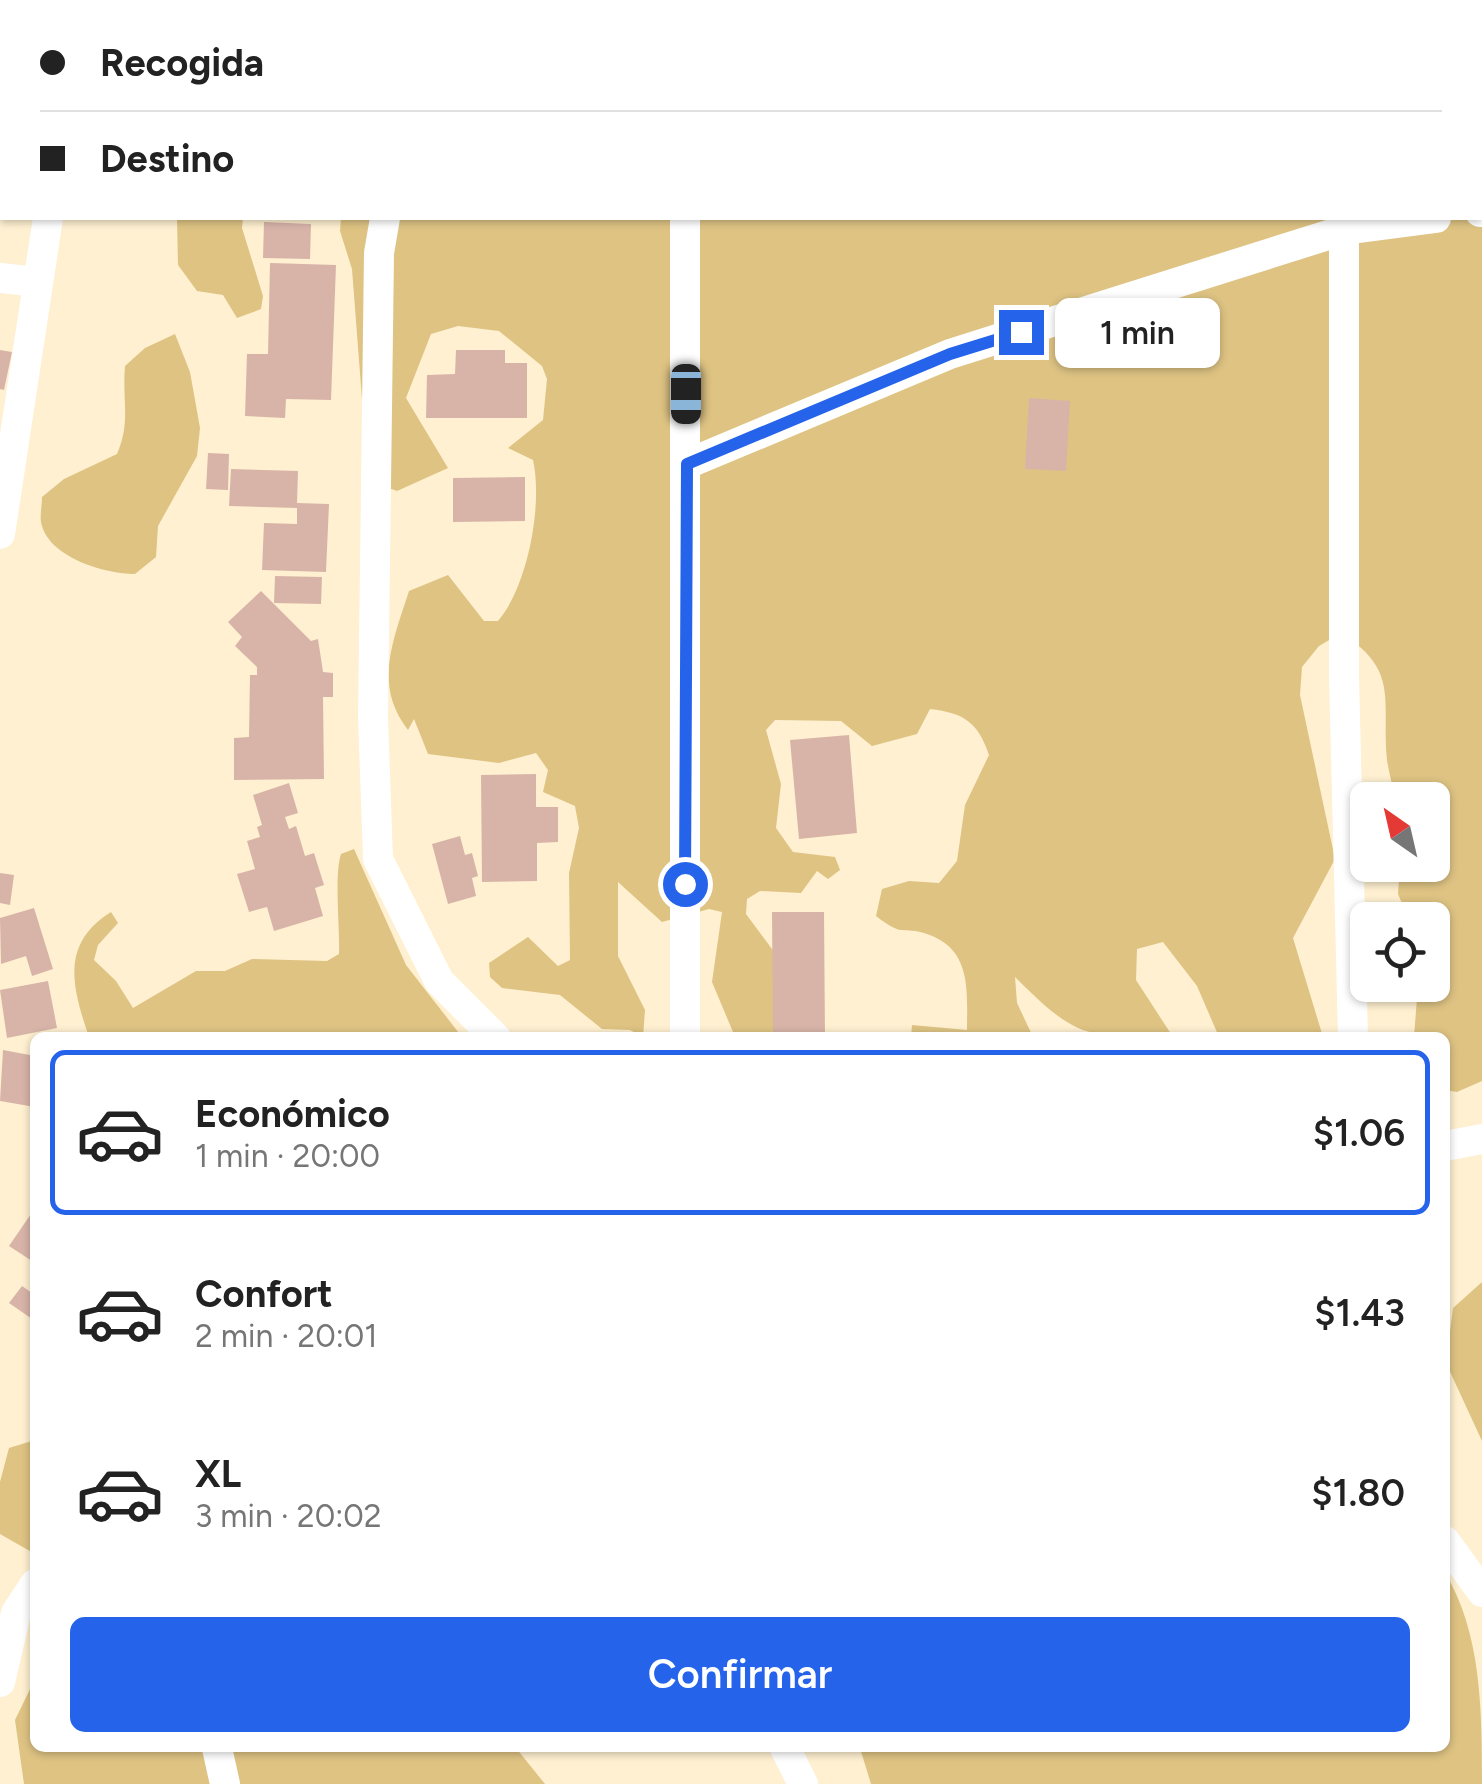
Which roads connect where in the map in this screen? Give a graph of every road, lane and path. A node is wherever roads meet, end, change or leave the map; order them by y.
1 (48, 220) edge
2 (385, 220) edge
3 (685, 220) edge
4 (1405, 220) edge
5 (1344, 224) edge
6 (0, 278) edge
7 (38, 282) junction
8 (687, 464) junction
9 (0, 534) edge
10 (490, 1032) edge
11 (685, 1032) edge
12 (1353, 1032) edge
13 (1482, 1140) edge
14 (1450, 1145) edge
15 (1450, 1548) edge
16 (30, 1592) edge
17 (1482, 1592) edge
18 (0, 1682) edge
19 (218, 1752) edge
20 (787, 1752) edge
21 (225, 1784) edge
22 (803, 1784) edge

1 - 7 street
2 - 10 street
3 - 8 street
4 - 5 street
5 - 8 street
5 - 12 street
6 - 7 street
7 - 9 street
8 - 11 street
13 - 14 street
15 - 17 street
16 - 18 street
19 - 21 street
20 - 22 street

